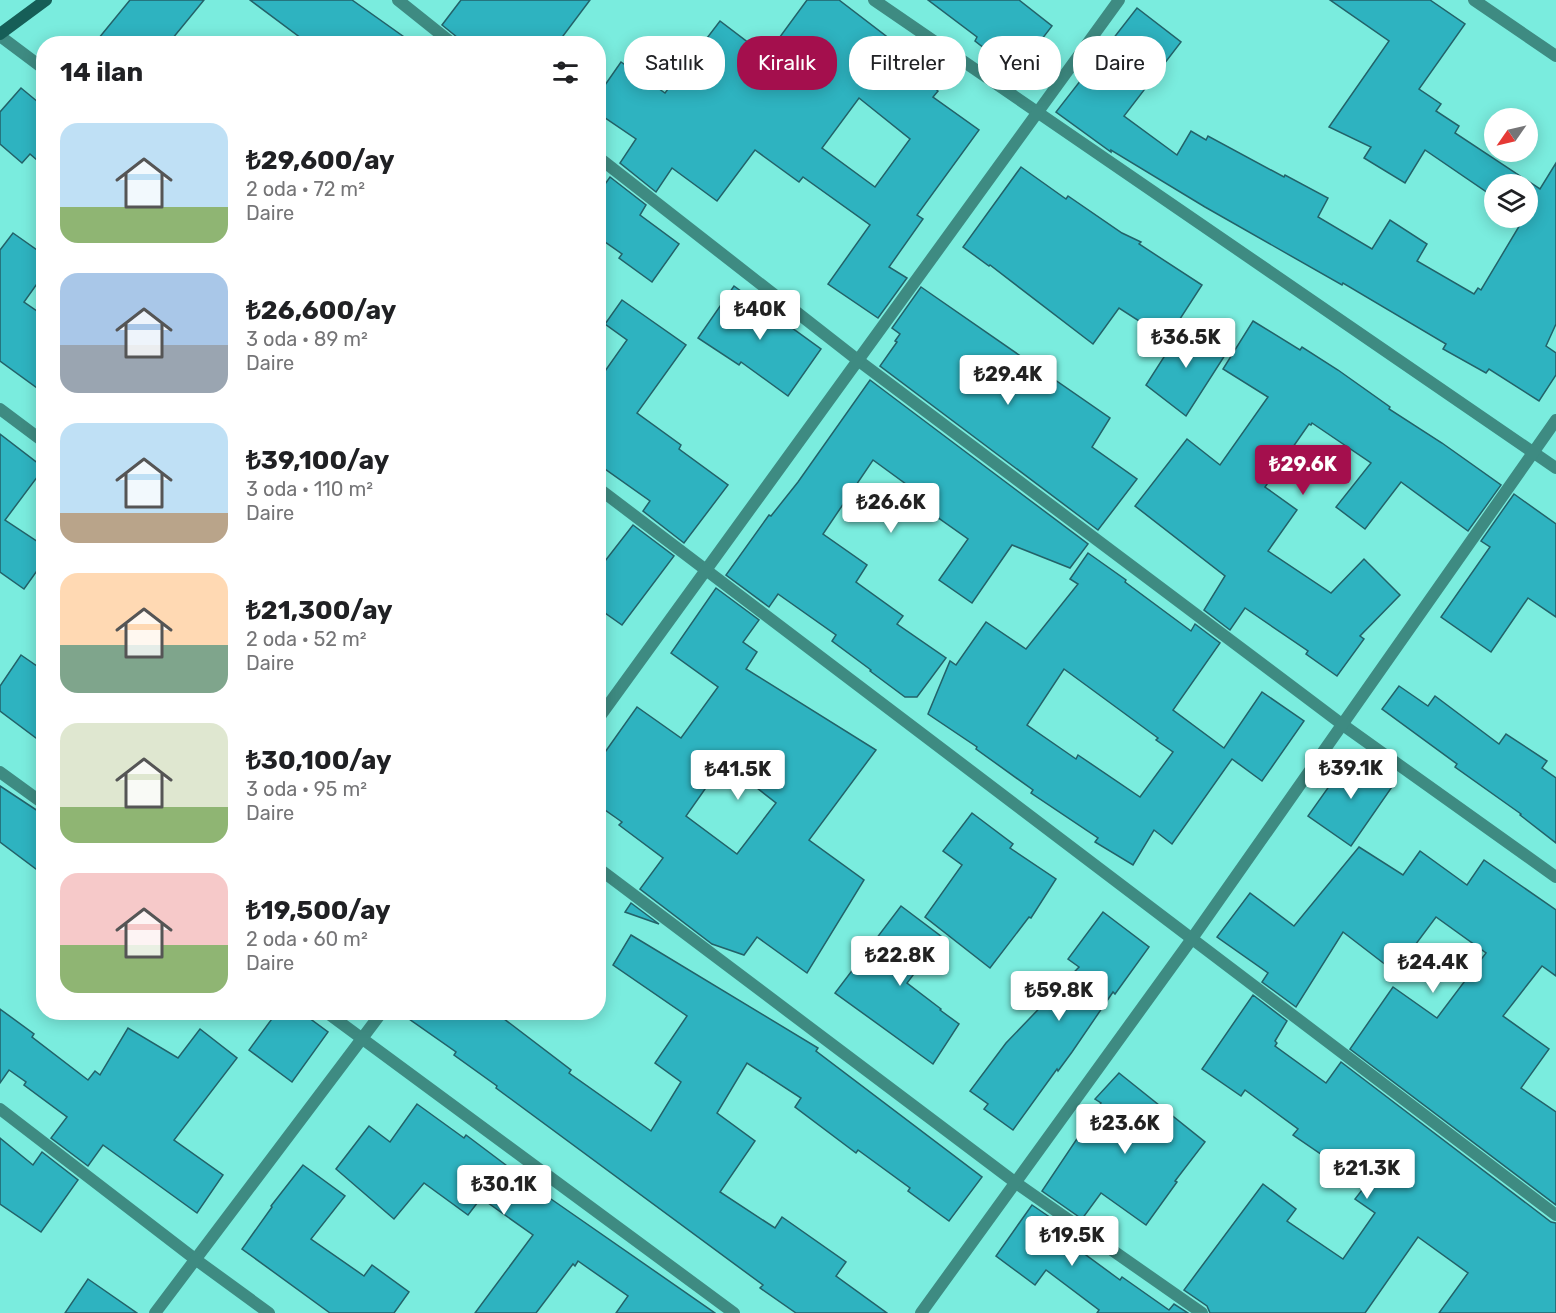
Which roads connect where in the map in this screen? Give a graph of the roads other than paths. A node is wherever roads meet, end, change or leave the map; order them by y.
1 (46, 0) edge
2 (398, 0) edge
3 (874, 0) edge
4 (1119, 0) edge
5 (1474, 0) edge
6 (0, 35) edge
7 (443, 36) edge
8 (1556, 56) edge
9 (36, 63) edge
10 (1038, 112) junction
11 (606, 163) edge
12 (859, 361) junction
13 (0, 408) edge
14 (1556, 420) edge
15 (36, 436) edge
16 (1533, 451) junction
17 (1556, 468) edge
18 (606, 494) edge
19 (708, 570) junction
20 (606, 708) edge
21 (1343, 725) junction
22 (0, 772) edge
23 (36, 798) edge
24 (606, 874) edge
25 (1556, 877) edge
26 (1191, 940) junction
27 (337, 1020) edge
28 (376, 1020) edge
29 (362, 1039) junction
30 (0, 1109) edge
31 (1016, 1183) junction
32 (1556, 1215) edge
33 (195, 1260) junction
34 (155, 1313) edge
35 (269, 1313) edge
36 (734, 1313) edge
37 (921, 1313) edge
38 (1202, 1313) edge

1 - 6 street
2 - 7 street
3 - 10 street
4 - 10 street
5 - 8 street
6 - 9 street
10 - 12 street
10 - 16 street
11 - 12 street
12 - 19 street
12 - 21 street
13 - 15 street
14 - 16 street
16 - 17 street
16 - 21 street
18 - 19 street
19 - 20 street
19 - 26 street
21 - 25 street
21 - 26 street
22 - 23 street
24 - 31 street
26 - 31 street
26 - 32 street
27 - 29 street
28 - 29 street
29 - 33 street
29 - 36 street
30 - 33 street
31 - 37 street
31 - 38 street
33 - 34 street
33 - 35 street

